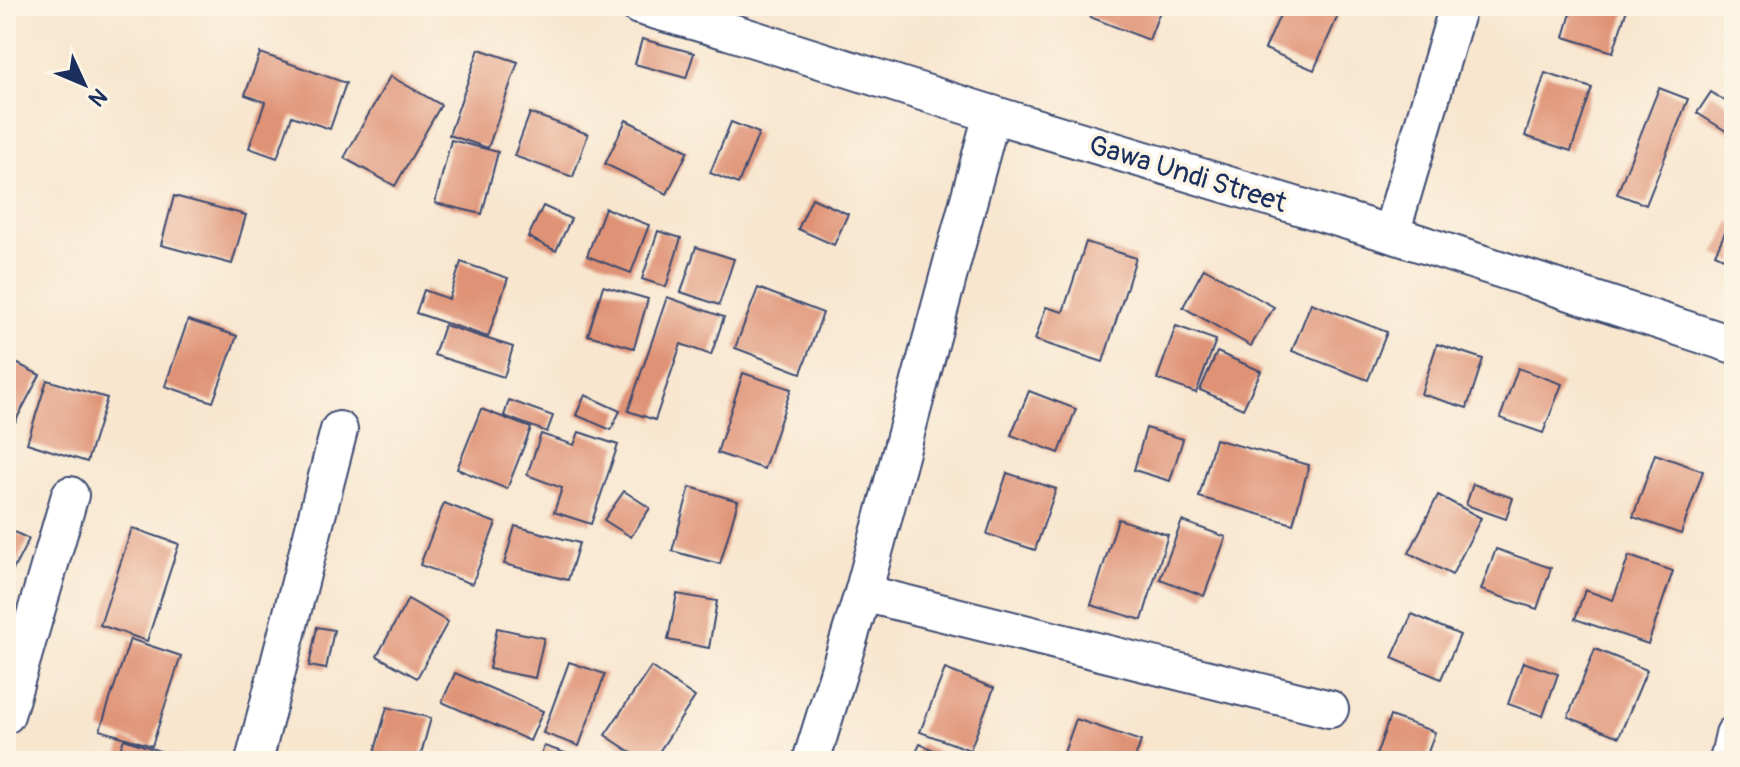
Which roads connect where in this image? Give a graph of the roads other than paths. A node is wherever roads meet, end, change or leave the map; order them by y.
1 (639, 6) edge
2 (1458, 6) edge
3 (731, 18) edge
4 (992, 114) junction
5 (1391, 234) junction
6 (1734, 345) edge
7 (339, 430) dead end
8 (70, 495) dead end
9 (863, 593) junction
10 (1330, 709) dead end
11 (6, 715) edge
12 (1734, 734) edge
13 (254, 761) edge
14 (811, 761) edge
15 (1728, 761) edge

1 - 3 street, Gawa Undi Street
2 - 5 street
3 - 4 street, Gawa Undi Street
4 - 5 street, Gawa Undi Street
4 - 9 street
5 - 6 street, Gawa Undi Street
7 - 13 street
8 - 11 street
9 - 10 street
9 - 14 street
12 - 15 street

